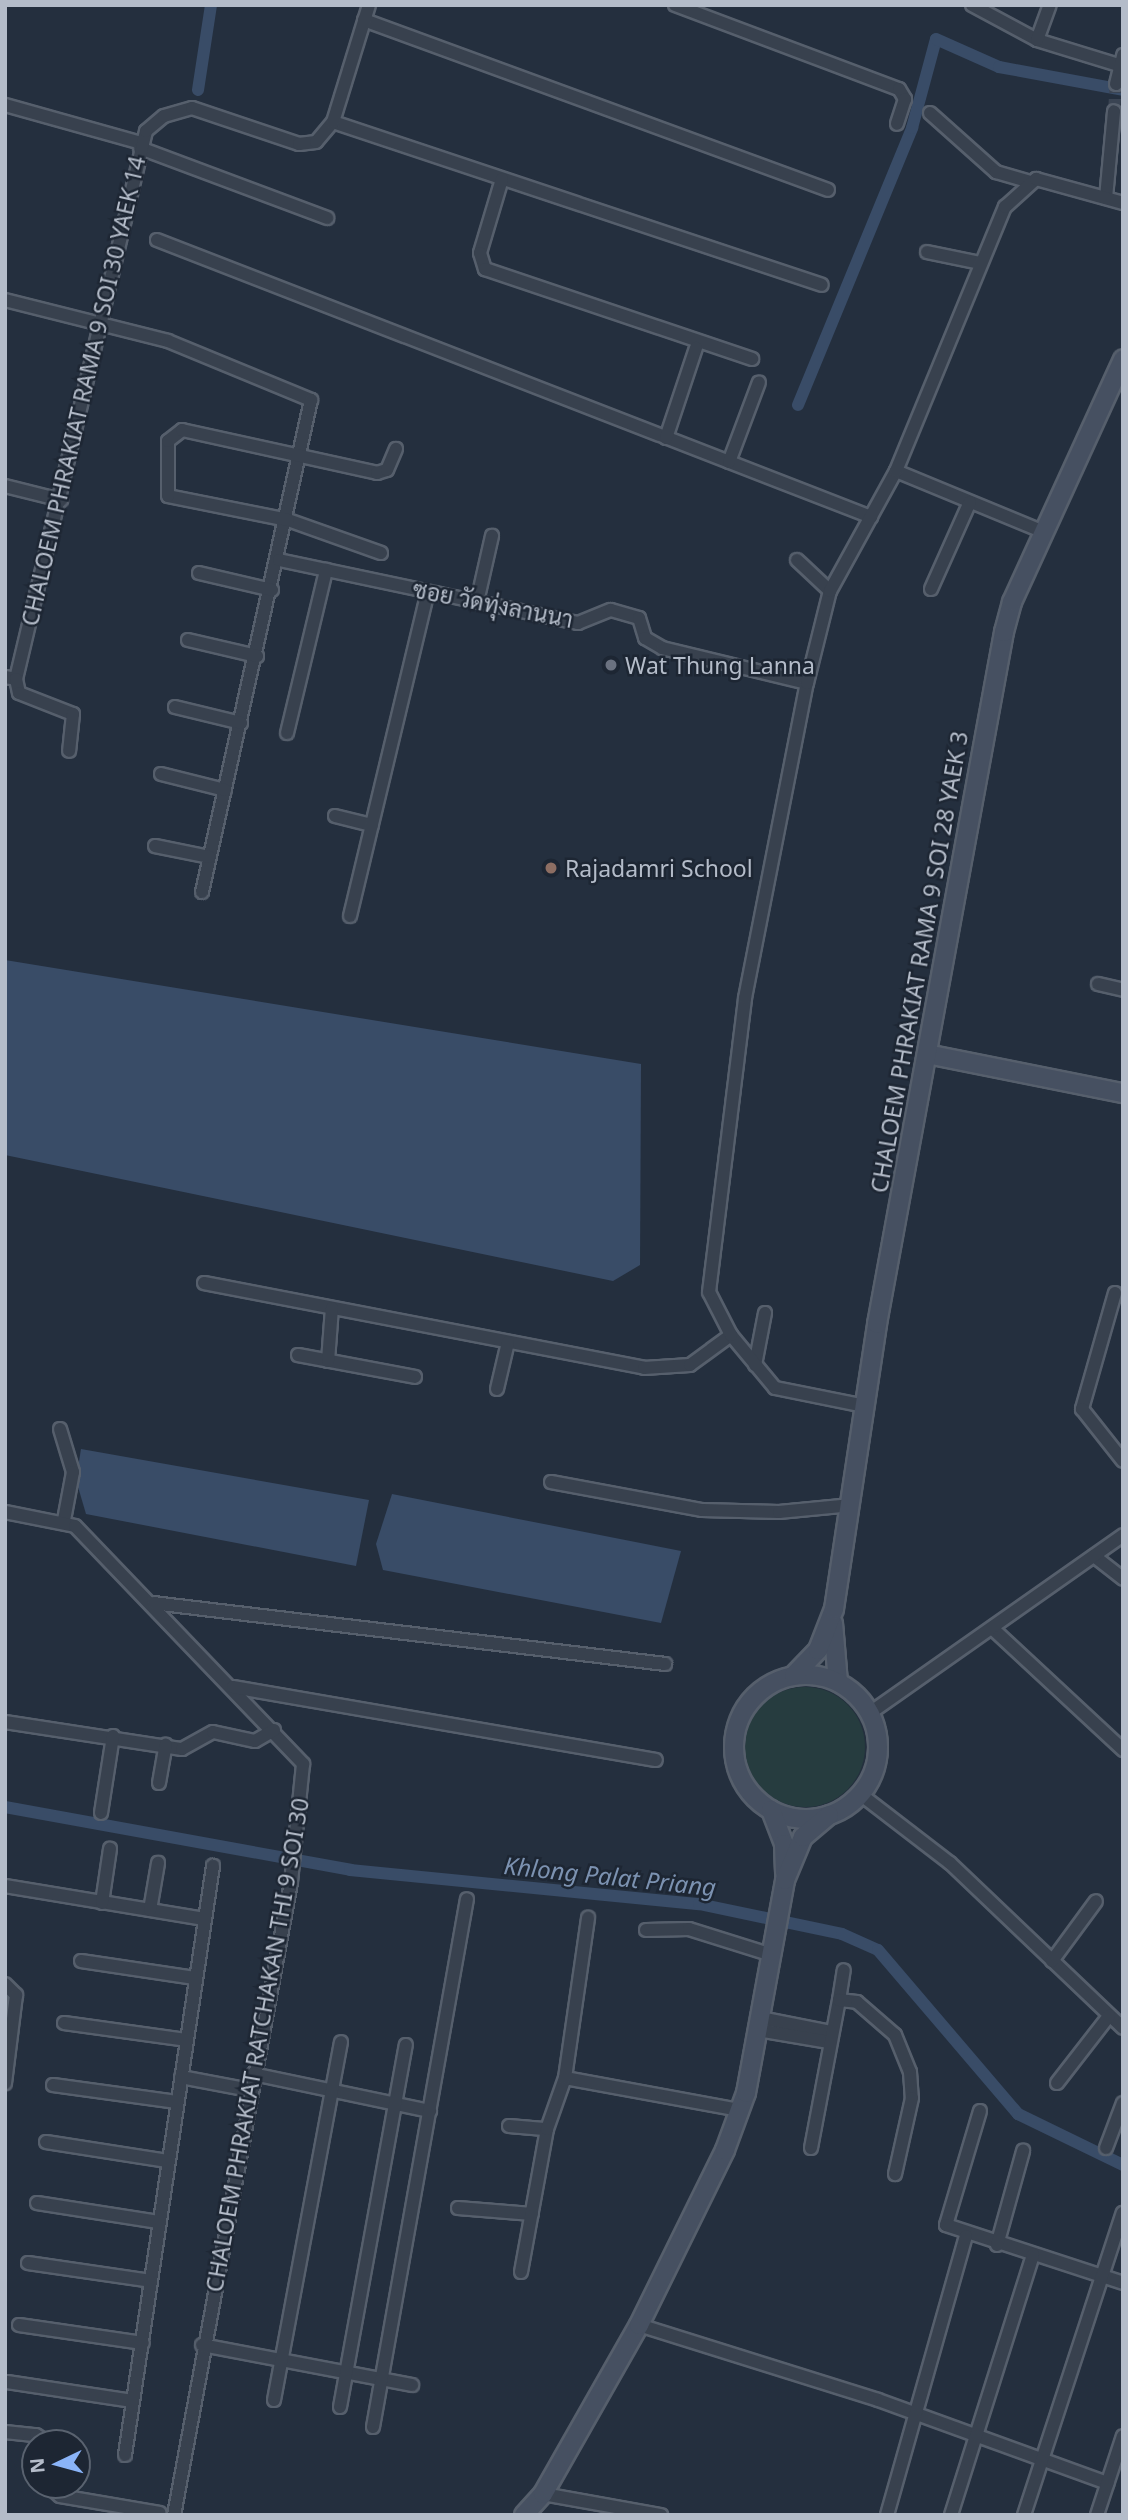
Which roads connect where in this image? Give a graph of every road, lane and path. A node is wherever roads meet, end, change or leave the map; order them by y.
1 (675, 5) edge
2 (1050, 5) edge
3 (970, 6) edge
4 (364, 10) edge
5 (1037, 40) junction
6 (1121, 60) edge
7 (1116, 84) tunnel mouth
8 (5, 105) edge
9 (1114, 111) tunnel mouth
10 (930, 113) dead end
11 (333, 122) junction
12 (897, 124) dead end
13 (140, 146) junction
14 (502, 179) junction
15 (1031, 182) junction
16 (828, 190) dead end
17 (1106, 198) junction
18 (1123, 203) edge
19 (327, 218) dead end
20 (157, 240) dead end
21 (927, 252) dead end
22 (980, 264) junction
23 (822, 285) dead end
24 (5, 300) edge
25 (96, 324) junction
26 (695, 348) dead end
27 (752, 359) dead end
28 (1123, 359) edge
29 (759, 382) dead end
30 (666, 438) junction
31 (396, 449) dead end
32 (302, 457) junction
33 (729, 462) junction
34 (896, 471) junction
35 (5, 486) edge
36 (61, 500) junction
37 (970, 502) junction
38 (871, 517) junction
39 (288, 520) junction
40 (1044, 532) junction
41 (492, 536) dead end
42 (380, 553) dead end
43 (279, 560) junction
44 (797, 560) dead end
45 (326, 570) junction
46 (199, 573) dead end
47 (931, 589) dead end
48 (272, 590) junction
49 (830, 591) junction
50 (428, 592) junction
51 (477, 602) junction
52 (188, 640) dead end
53 (257, 656) junction
54 (10, 678) edge
55 (807, 683) junction
56 (175, 707) dead end
57 (241, 723) junction
58 (287, 733) dead end
59 (69, 751) dead end
60 (160, 774) dead end
61 (225, 790) junction
62 (335, 816) dead end
63 (372, 825) junction
64 (155, 846) dead end
65 (209, 857) junction
66 (202, 892) dead end
67 (350, 916) dead end
68 (1098, 984) dead end
69 (1123, 990) edge
70 (927, 1054) junction
71 (1123, 1093) edge
72 (204, 1283) dead end
73 (1115, 1293) dead end
74 (332, 1308) junction
75 (765, 1313) dead end
76 (1109, 1313) junction
77 (1123, 1317) edge
78 (731, 1335) junction
79 (508, 1342) junction
80 (298, 1355) dead end
81 (328, 1360) junction
82 (755, 1365) junction
83 (415, 1377) dead end
84 (498, 1389) dead end
85 (864, 1406) junction
86 (60, 1429) dead end
87 (1123, 1461) edge
88 (551, 1482) dead end
89 (852, 1505) junction
90 (5, 1512) edge
91 (64, 1520) junction
92 (1123, 1535) edge
93 (1094, 1556) junction
94 (1123, 1580) edge
95 (153, 1603) junction
96 (834, 1609) junction
97 (993, 1629) junction
98 (665, 1664) dead end
99 (794, 1675) junction
100 (838, 1682) junction
101 (233, 1687) junction
102 (870, 1713) junction
103 (5, 1722) edge
104 (274, 1730) junction
105 (113, 1736) junction
106 (166, 1745) junction
107 (1123, 1750) edge
108 (656, 1760) dead end
109 (159, 1783) dead end
110 (860, 1794) junction
111 (771, 1810) junction
112 (101, 1813) dead end
113 (829, 1815) junction
114 (110, 1849) dead end
115 (158, 1863) dead end
116 (213, 1866) dead end
117 (785, 1880) junction
118 (5, 1886) edge
119 (467, 1899) dead end
120 (1096, 1901) dead end
121 (102, 1903) junction
122 (150, 1910) junction
123 (588, 1918) dead end
124 (204, 1919) junction
125 (646, 1930) dead end
126 (773, 1947) junction
127 (81, 1961) dead end
128 (1052, 1961) junction
129 (844, 1970) dead end
130 (195, 1978) junction
131 (5, 1984) edge
132 (839, 2000) junction
133 (1109, 2016) junction
134 (64, 2023) dead end
135 (759, 2024) junction
136 (1123, 2028) edge
137 (830, 2037) junction
138 (186, 2040) junction
139 (341, 2042) dead end
140 (406, 2045) dead end
141 (253, 2074) junction
142 (181, 2077) junction
143 (565, 2078) junction
144 (1057, 2083) dead end
145 (5, 2084) edge
146 (54, 2085) dead end
147 (250, 2090) junction
148 (331, 2091) junction
149 (177, 2102) junction
150 (396, 2103) junction
151 (1123, 2103) edge
152 (740, 2110) junction
153 (430, 2111) junction
154 (981, 2111) dead end
155 (509, 2126) dead end
156 (547, 2129) junction
157 (46, 2142) dead end
158 (811, 2148) dead end
159 (1106, 2148) dead end
160 (1023, 2151) dead end
161 (168, 2161) junction
162 (895, 2174) dead end
163 (37, 2203) dead end
164 (458, 2208) dead end
165 (1123, 2213) edge
166 (532, 2214) junction
167 (159, 2222) junction
168 (966, 2236) junction
169 (997, 2245) junction
170 (1033, 2255) junction
171 (28, 2263) dead end
172 (521, 2272) dead end
173 (1101, 2276) junction
174 (151, 2281) junction
175 (1123, 2283) edge
176 (19, 2325) dead end
177 (639, 2325) junction
178 (143, 2343) junction
179 (202, 2345) junction
180 (281, 2361) junction
181 (347, 2373) junction
182 (382, 2379) junction
183 (7, 2382) edge
184 (412, 2385) dead end
185 (274, 2400) dead end
186 (133, 2401) junction
187 (340, 2407) dead end
188 (920, 2415) junction
189 (373, 2427) dead end
190 (1123, 2437) edge
191 (975, 2438) junction
192 (125, 2455) dead end
193 (1039, 2462) junction
194 (1107, 2483) junction
195 (543, 2494) junction
196 (80, 2499) edge
197 (91, 2501) junction
198 (167, 2514) edge
199 (89, 2515) edge
200 (524, 2515) edge
201 (661, 2515) edge
202 (887, 2515) edge
203 (951, 2515) edge
204 (1024, 2515) edge
205 (1097, 2515) edge

1 - 12 street
2 - 5 street
3 - 5 street
4 - 11 street
4 - 16 street
5 - 6 street
6 - 7 street
8 - 13 street
9 - 17 street
10 - 15 street
11 - 13 street, CHALOEM PHRAKIAT RAMA 9 SOI 30 YAEK 14
11 - 14 street
13 - 19 street
13 - 25 street, CHALOEM PHRAKIAT RAMA 9 SOI 30 YAEK 14
14 - 23 street
14 - 27 street
15 - 17 street
15 - 22 street
17 - 18 street
20 - 30 street
21 - 22 street
22 - 34 street
24 - 25 street
25 - 32 street
25 - 36 street, CHALOEM PHRAKIAT RAMA 9 SOI 30 YAEK 14
26 - 30 street
28 - 40 main road, CHALOEM PHRAKIAT RAMA 9 SOI 28 YAEK 3
29 - 33 street
30 - 33 street
31 - 32 street
32 - 39 street
32 - 39 street
33 - 38 street
34 - 37 street
34 - 38 street
35 - 36 street
36 - 54 street, CHALOEM PHRAKIAT RAMA 9 SOI 30 YAEK 14
37 - 40 street
37 - 47 street
38 - 49 street
39 - 42 street
39 - 43 street
40 - 70 main road, CHALOEM PHRAKIAT RAMA 9 SOI 28 YAEK 3
41 - 51 street
43 - 45 street, ซอย วัดทุ่งลานนา
43 - 48 street
44 - 49 street
45 - 50 street, ซอย วัดทุ่งลานนา
45 - 58 street
46 - 48 street
48 - 53 street
49 - 55 street
50 - 51 street, ซอย วัดทุ่งลานนา
50 - 63 street
51 - 55 street, ซอย วัดทุ่งลานนา
52 - 53 street
53 - 57 street
54 - 59 street
55 - 78 street
56 - 57 street
57 - 61 street
60 - 61 street
61 - 65 street
62 - 63 street
63 - 67 street
64 - 65 street
65 - 66 street
68 - 69 street
70 - 71 main road
70 - 85 main road, CHALOEM PHRAKIAT RAMA 9 SOI 28 YAEK 3
72 - 74 street
73 - 76 street
74 - 79 street
74 - 81 street
75 - 82 street
76 - 77 street
76 - 87 street
78 - 79 street
78 - 82 street
79 - 84 street
80 - 81 street
81 - 83 street
82 - 85 street
85 - 89 main road, CHALOEM PHRAKIAT RAMA 9 SOI 28 YAEK 3
86 - 91 street
88 - 89 street
89 - 96 main road, CHALOEM PHRAKIAT RAMA 9 SOI 28 YAEK 3
90 - 91 street
91 - 95 street, CHALOEM PHRAKIAT RATCHAKAN THI 9 SOI 30
92 - 93 street
93 - 94 street
93 - 97 street
95 - 98 street
95 - 101 street, CHALOEM PHRAKIAT RATCHAKAN THI 9 SOI 30
96 - 99 main road, CHALOEM PHRAKIAT RAMA 9 SOI 28 YAEK 3
96 - 100 main road, CHALOEM PHRAKIAT RAMA 9 SOI 28 YAEK 3
97 - 102 street
97 - 107 street
99 - 100 main road
99 - 111 main road
100 - 102 main road
101 - 104 street, CHALOEM PHRAKIAT RATCHAKAN THI 9 SOI 30
101 - 108 street
102 - 110 main road
103 - 105 street
104 - 106 street
104 - 141 street, CHALOEM PHRAKIAT RATCHAKAN THI 9 SOI 30
105 - 106 street
105 - 112 street
106 - 109 street
110 - 113 main road
110 - 128 street
111 - 113 main road
111 - 117 main road
113 - 117 main road
114 - 121 street
115 - 122 street
116 - 124 street
117 - 126 main road
118 - 121 street
119 - 153 street
120 - 128 street
121 - 122 street
122 - 124 street
123 - 143 street
124 - 130 street
125 - 126 street
126 - 135 main road
127 - 130 street
128 - 133 street
129 - 132 street
130 - 138 street
131 - 145 street
132 - 137 street
132 - 162 street
133 - 136 street
133 - 144 street
134 - 138 street
135 - 137 street
135 - 152 main road
137 - 158 street
138 - 142 street
139 - 148 street
140 - 150 street
141 - 147 street, CHALOEM PHRAKIAT RATCHAKAN THI 9 SOI 30
141 - 148 street
142 - 147 street
142 - 149 street
143 - 152 street
143 - 156 street
146 - 149 street
147 - 179 street, CHALOEM PHRAKIAT RATCHAKAN THI 9 SOI 30
148 - 150 street
148 - 180 street
149 - 161 street
150 - 153 street
150 - 181 street
151 - 159 street
152 - 177 main road
153 - 182 street
154 - 168 street
155 - 156 street
156 - 166 street
157 - 161 street
160 - 169 street
161 - 167 street
163 - 167 street
164 - 166 street
165 - 173 street
166 - 172 street
167 - 174 street
168 - 169 street
168 - 188 street
169 - 170 street
170 - 173 street
170 - 191 street
171 - 174 street
173 - 175 street
173 - 193 street
174 - 178 street
176 - 178 street
177 - 188 street
177 - 195 main road
178 - 186 street
179 - 180 street
179 - 198 street, CHALOEM PHRAKIAT RATCHAKAN THI 9 SOI 30
180 - 181 street
180 - 185 street
181 - 182 street
181 - 187 street
182 - 184 street
182 - 189 street
183 - 186 street
186 - 192 street
188 - 191 street
188 - 202 street
190 - 194 street
191 - 193 street
191 - 203 street
193 - 194 street
193 - 204 street
194 - 205 street
195 - 200 main road
195 - 201 street
196 - 197 street
197 - 198 street
197 - 199 street

